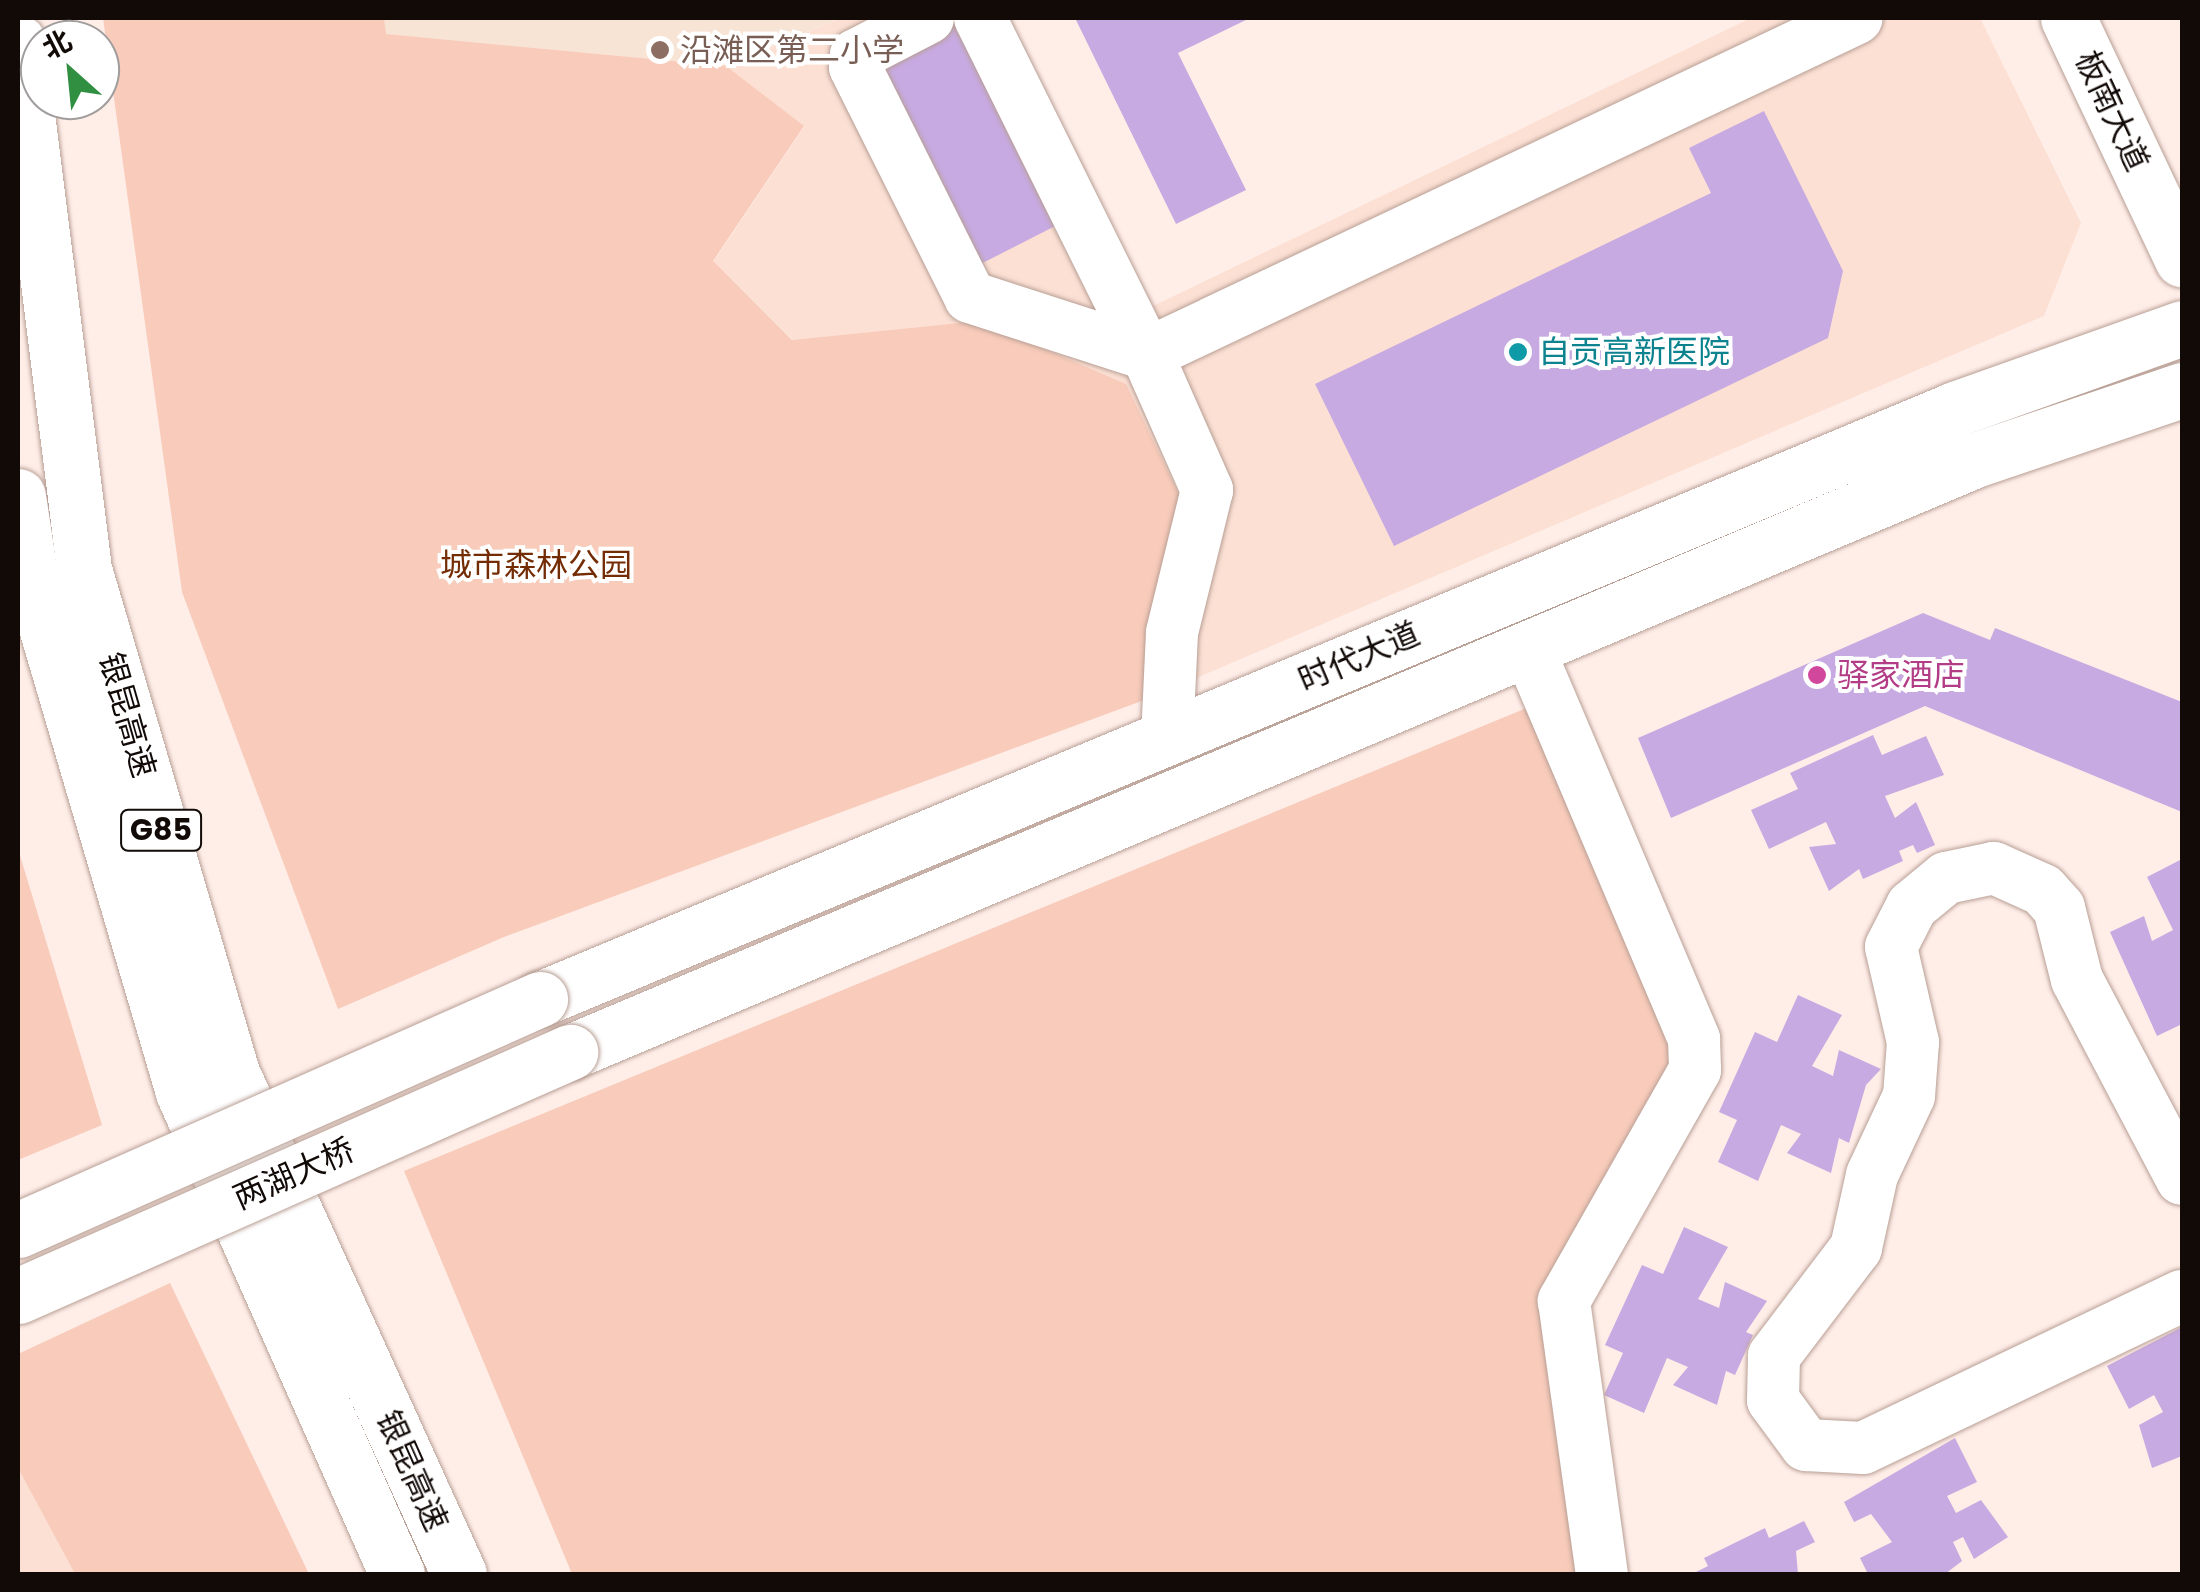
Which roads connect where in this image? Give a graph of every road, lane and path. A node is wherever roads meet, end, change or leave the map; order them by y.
1 (928, 18) edge
2 (980, 18) edge
3 (1856, 18) edge
4 (2068, 18) edge
5 (18, 42) edge
6 (2182, 258) edge
7 (2182, 328) edge
8 (1147, 354) junction
9 (2182, 390) edge
10 (18, 496) edge
11 (1529, 650) junction
12 (1167, 738) junction
13 (570, 1052) joint
14 (2182, 1179) edge
15 (18, 1230) edge
16 (18, 1296) edge
17 (2182, 1296) edge
18 (397, 1574) edge
19 (458, 1574) edge
20 (1602, 1574) edge

1 - 8 lane
2 - 8 lane
3 - 8 lane
4 - 6 main road, 板南大道
5 - 19 main road, 银昆高速 / G85
7 - 12 main road, 时代大道
8 - 12 lane
9 - 11 main road, 时代大道
10 - 18 main road, 银昆高速 / G85
11 - 13 main road, 时代大道
11 - 20 lane
12 - 15 main road, 时代大道, bridge
13 - 16 main road, 两湖大桥, bridge
14 - 17 lane

